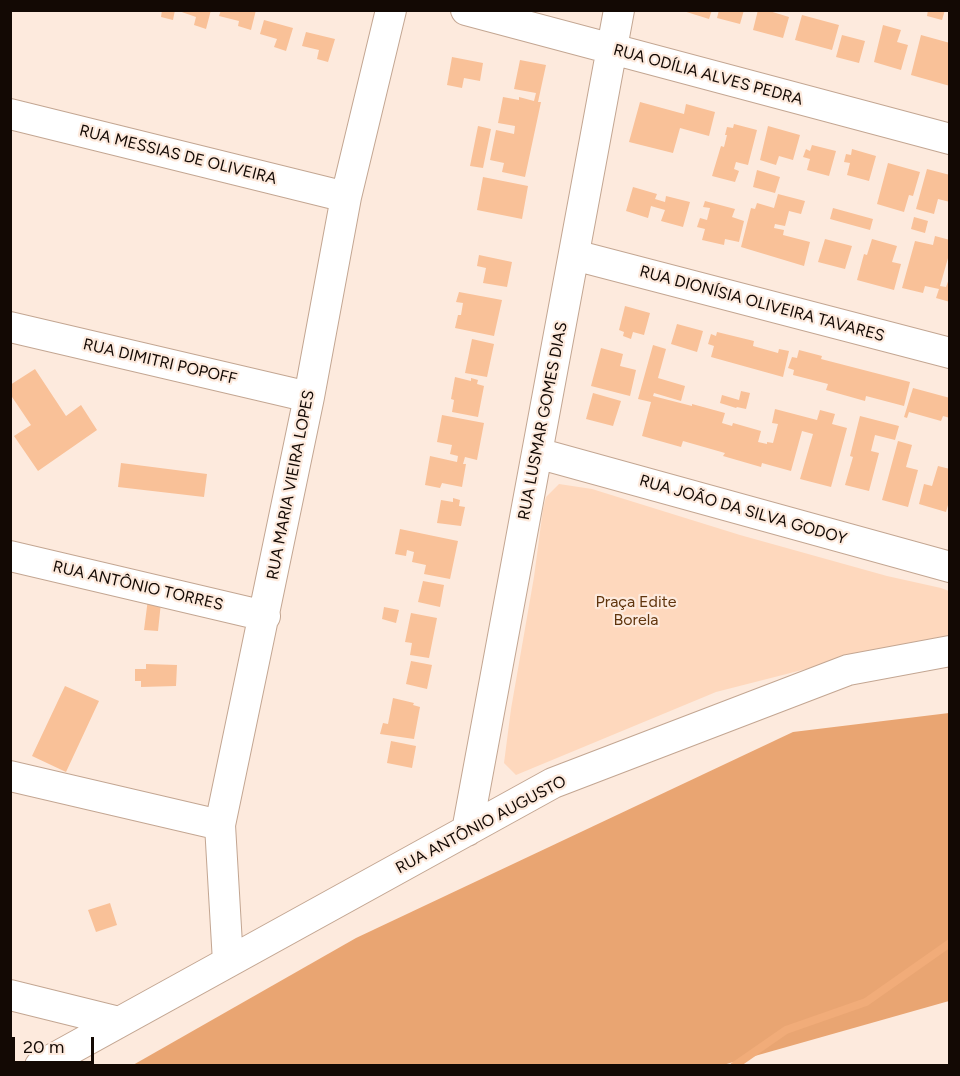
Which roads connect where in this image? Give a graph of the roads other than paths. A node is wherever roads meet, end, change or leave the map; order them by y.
1 (391, 10) edge
2 (466, 10) edge
3 (619, 10) edge
4 (612, 49) junction
5 (10, 114) edge
6 (950, 139) edge
7 (346, 197) junction
8 (574, 255) junction
9 (10, 327) edge
10 (950, 353) edge
11 (309, 398) junction
12 (537, 453) junction
13 (10, 556) edge
14 (950, 567) edge
15 (265, 616) junction
16 (950, 651) edge
17 (10, 776) edge
18 (220, 825) junction
19 (467, 831) junction
20 (228, 962) junction
21 (10, 995) edge
22 (119, 1022) junction
23 (40, 1065) edge

1 - 7 street, RUA MARIA VIEIRA LOPES
2 - 4 street, RUA ODÍLIA ALVES PEDRA
3 - 4 street, RUA LUSMAR GOMES DIAS
4 - 6 street, RUA ODÍLIA ALVES PEDRA
4 - 8 street, RUA LUSMAR GOMES DIAS
5 - 7 street, RUA MESSIAS DE OLIVEIRA
7 - 11 street, RUA MARIA VIEIRA LOPES
8 - 10 street, RUA DIONÍSIA OLIVEIRA TAVARES
8 - 12 street, RUA LUSMAR GOMES DIAS
9 - 11 street, RUA DIMITRI POPOFF
11 - 15 street, RUA MARIA VIEIRA LOPES
12 - 14 street, RUA JOÃO DA SILVA GODOY
12 - 19 street, RUA LUSMAR GOMES DIAS
13 - 15 street, RUA ANTÔNIO TORRES
15 - 18 street, RUA MARIA VIEIRA LOPES
16 - 19 street, RUA ANTÔNIO AUGUSTO
17 - 18 street
18 - 20 street, RUA MARIA VIEIRA LOPES
19 - 20 street, RUA ANTÔNIO AUGUSTO
20 - 22 street, RUA ANTÔNIO AUGUSTO
21 - 22 street
22 - 23 street, RUA ANTÔNIO AUGUSTO

